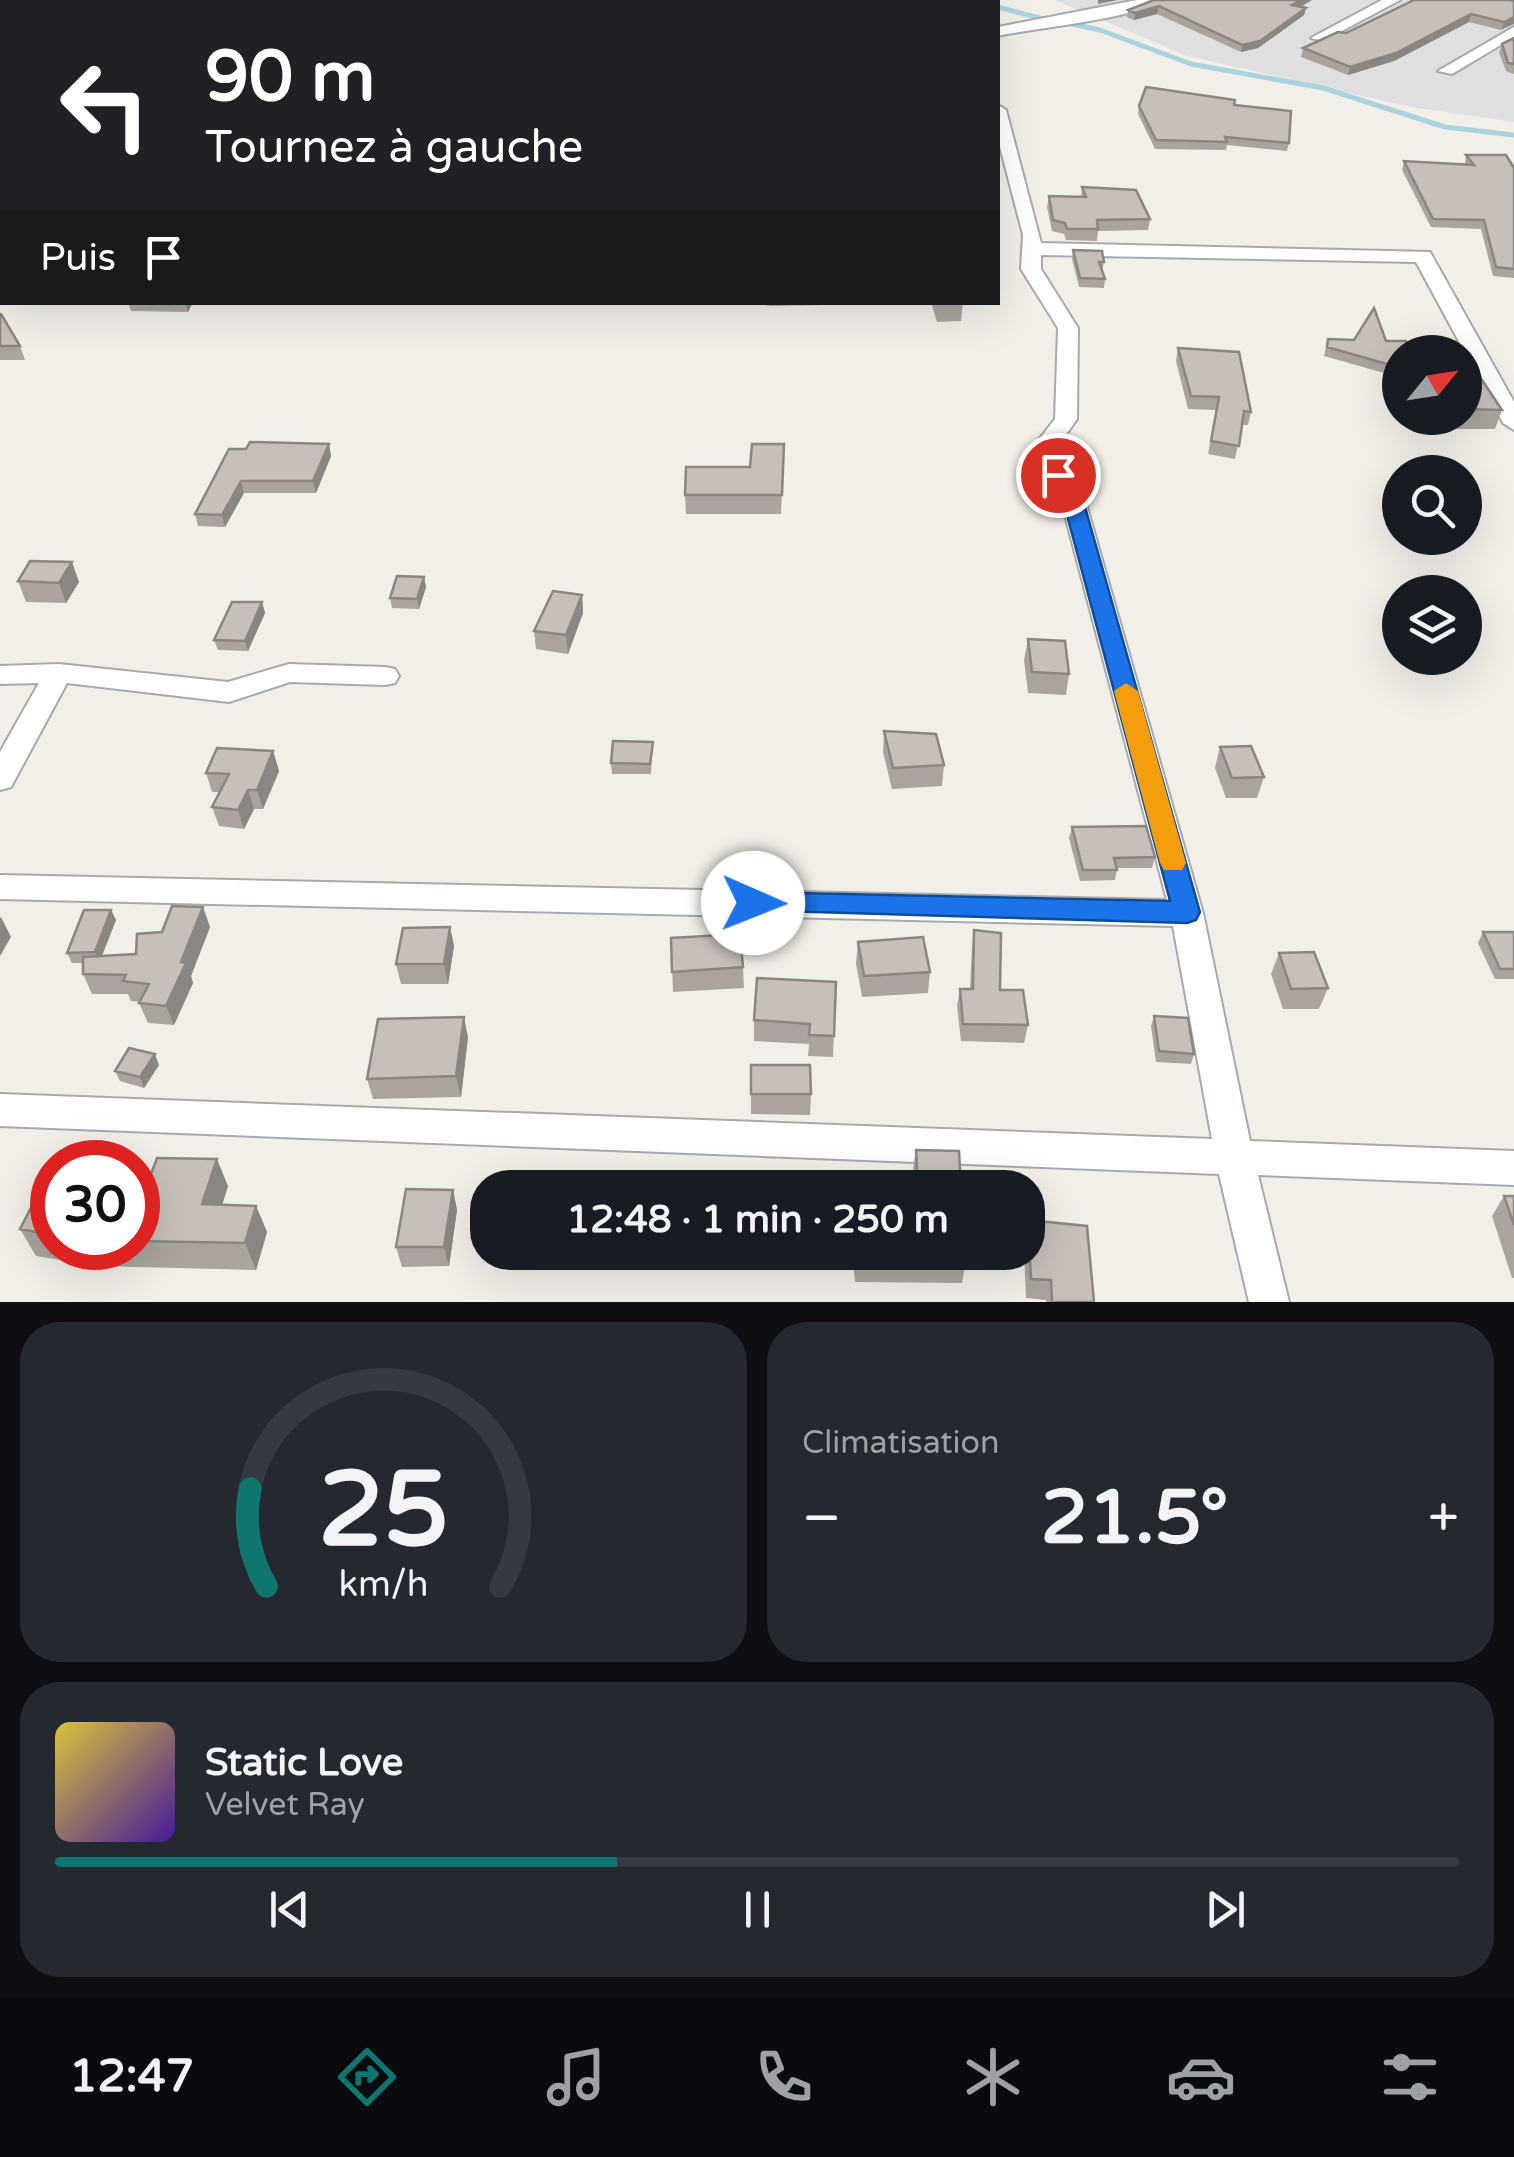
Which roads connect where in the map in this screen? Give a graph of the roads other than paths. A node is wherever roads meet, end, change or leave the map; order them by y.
1 (1155, 0) edge
2 (1394, 0) edge
3 (1000, 31) edge
4 (1514, 31) edge
5 (1318, 38) edge
6 (1446, 71) dead end
7 (1000, 117) edge
8 (1032, 249) junction
9 (1514, 423) edge
10 (59, 673) junction
11 (0, 675) edge
12 (384, 676) dead end
13 (0, 779) edge
14 (0, 887) edge
15 (1187, 912) junction
16 (0, 1110) edge
17 (1234, 1156) junction
18 (1514, 1168) edge
19 (1269, 1302) edge

1 - 3 street
2 - 5 street
4 - 6 street
7 - 8 street
8 - 9 street
8 - 15 street
10 - 11 street
10 - 12 street
10 - 13 street
14 - 15 street
15 - 17 street
16 - 17 street
17 - 18 street
17 - 19 street

